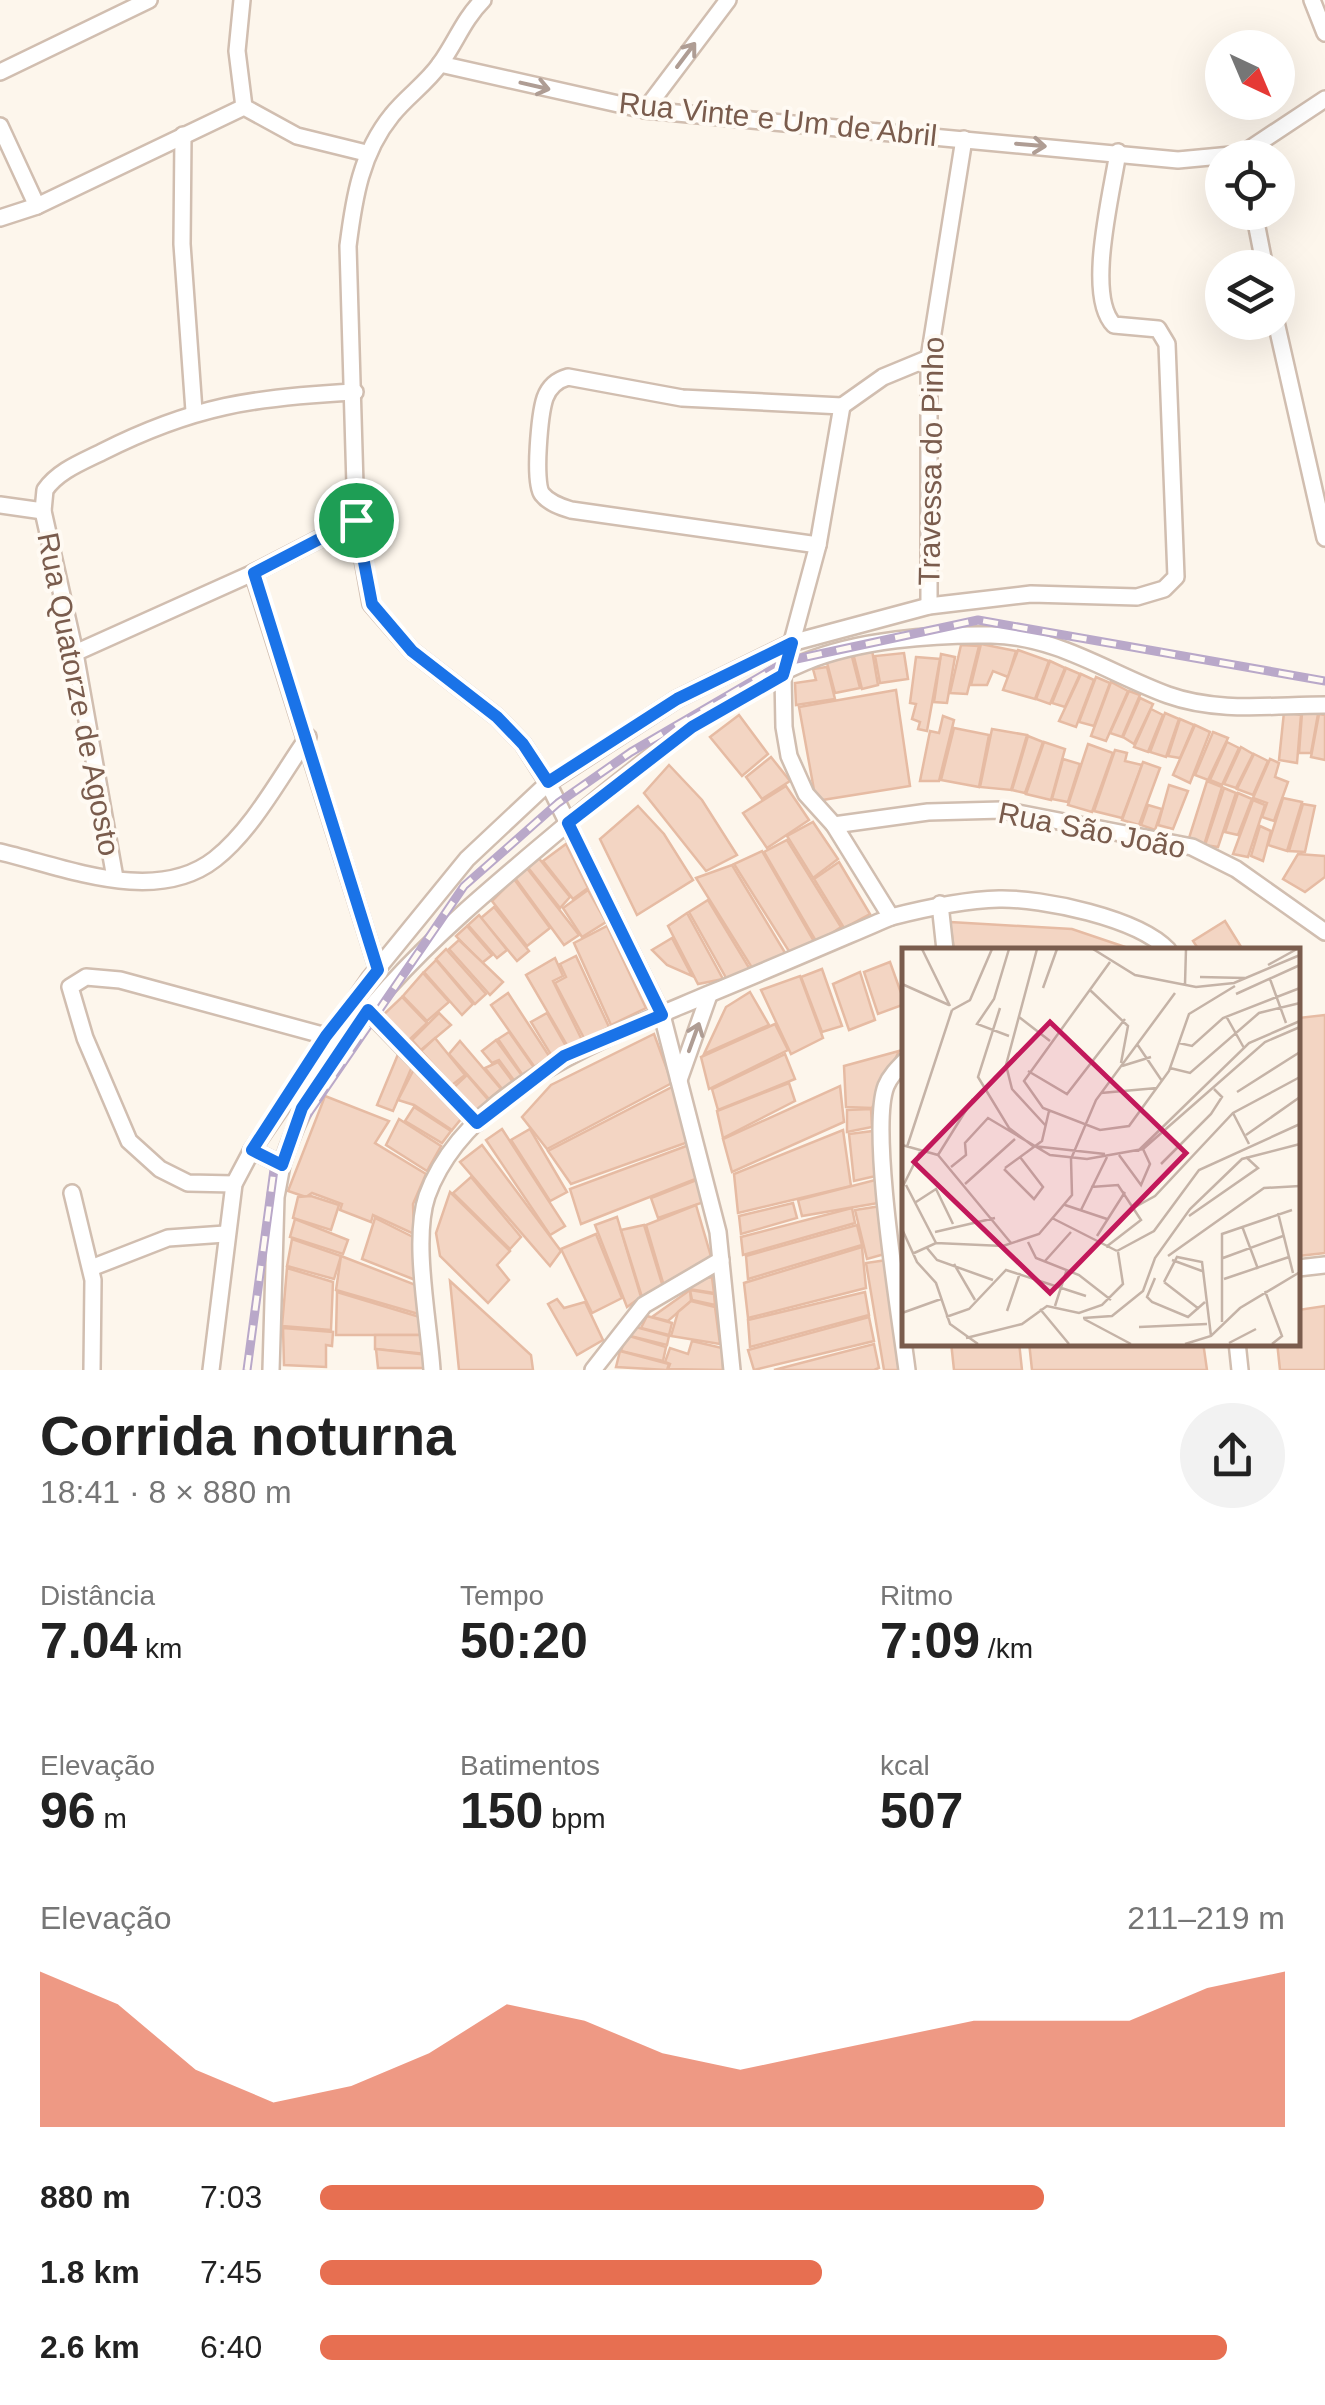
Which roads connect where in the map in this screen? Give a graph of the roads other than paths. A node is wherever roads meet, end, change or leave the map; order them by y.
1 (149, 0) edge
2 (242, 0) edge
3 (483, 0) edge
4 (728, 0) edge
5 (1312, 0) edge
6 (1325, 33) edge
7 (440, 64) junction
8 (0, 72) edge
9 (1325, 99) edge
10 (244, 107) junction
11 (645, 110) junction
12 (0, 126) edge
13 (183, 135) junction
14 (964, 139) junction
15 (1266, 140) edge
16 (1118, 152) junction
17 (366, 153) junction
18 (1205, 158) edge
19 (37, 206) junction
20 (0, 218) edge
21 (1280, 340) edge
22 (928, 358) junction
23 (355, 392) junction
24 (842, 406) junction
25 (194, 411) junction
26 (0, 505) edge
27 (43, 510) junction
28 (356, 520) junction
29 (1325, 538) edge
30 (818, 545) junction
31 (254, 573) junction
32 (929, 606) junction
33 (792, 643) junction
34 (76, 653) junction
35 (783, 675) junction
36 (1325, 705) edge
37 (308, 737) junction
38 (548, 782) junction
39 (568, 823) junction
40 (834, 825) junction
41 (0, 852) edge
42 (115, 878) junction
43 (940, 904) junction
44 (891, 917) junction
45 (1325, 932) edge
46 (945, 948) edge
47 (1165, 948) edge
48 (378, 970) junction
49 (709, 994) junction
50 (368, 1010) junction
51 (662, 1015) junction
52 (326, 1036) junction
53 (902, 1065) edge
54 (678, 1080) junction
55 (477, 1123) junction
56 (252, 1150) junction
57 (282, 1165) junction
58 (234, 1184) junction
59 (72, 1193) dead end
60 (224, 1234) junction
61 (721, 1260) junction
62 (1325, 1265) edge
63 (92, 1268) junction
64 (1300, 1268) edge
65 (902, 1329) edge
66 (904, 1345) edge
67 (1236, 1345) edge
68 (92, 1370) edge
69 (210, 1370) edge
70 (271, 1370) edge
71 (432, 1370) edge
72 (593, 1370) edge
73 (732, 1370) edge
74 (907, 1370) edge
75 (1240, 1370) edge

1 - 8 street
2 - 10 street
3 - 7 street
11 -> 4 street
5 - 6 street
7 -> 11 street, Rua Vinte e Um de Abril
7 - 17 street
9 - 15 street
10 - 13 street
10 - 17 street
11 - 14 street, Rua Vinte e Um de Abril
12 - 19 street
13 - 19 street
13 - 25 street
14 -> 16 street, Rua Vinte e Um de Abril
14 - 22 street, Travessa do Pinho
16 - 18 street, Rua Vinte e Um de Abril
16 - 32 street
17 - 23 street
19 - 20 street
21 - 29 street
22 - 24 street
22 - 32 street, Travessa do Pinho
23 - 25 street
23 - 28 street
24 - 30 street
24 - 30 street
25 - 27 street
26 - 27 street
27 - 34 street, Rua Quatorze de Agosto
28 - 31 street
28 - 38 street
30 - 33 street
31 - 34 street
31 - 37 street
32 - 33 street
33 - 35 street
33 - 38 street
34 - 42 street, Rua Quatorze de Agosto
35 - 36 street
35 - 39 street
35 - 40 street
37 - 42 street
37 - 48 street
38 - 39 street
38 - 48 street
39 - 50 street
39 - 51 street
40 - 44 street
40 - 45 street, Rua São João
41 - 42 street
43 - 44 street
43 - 46 street
43 - 47 street
44 - 49 street
48 - 52 street
49 - 51 street
54 -> 49 street
50 - 55 street
50 - 57 street
51 - 54 street
51 - 55 street
52 - 56 street
52 - 58 street
53 - 65 street
54 - 61 street
55 - 71 street
56 - 57 street
56 - 58 street
57 - 70 street
58 - 60 street
59 - 63 street
60 - 63 street
60 - 69 street
61 - 72 street
61 - 73 street
62 - 64 street
63 - 68 street
66 - 74 street
67 - 75 street

